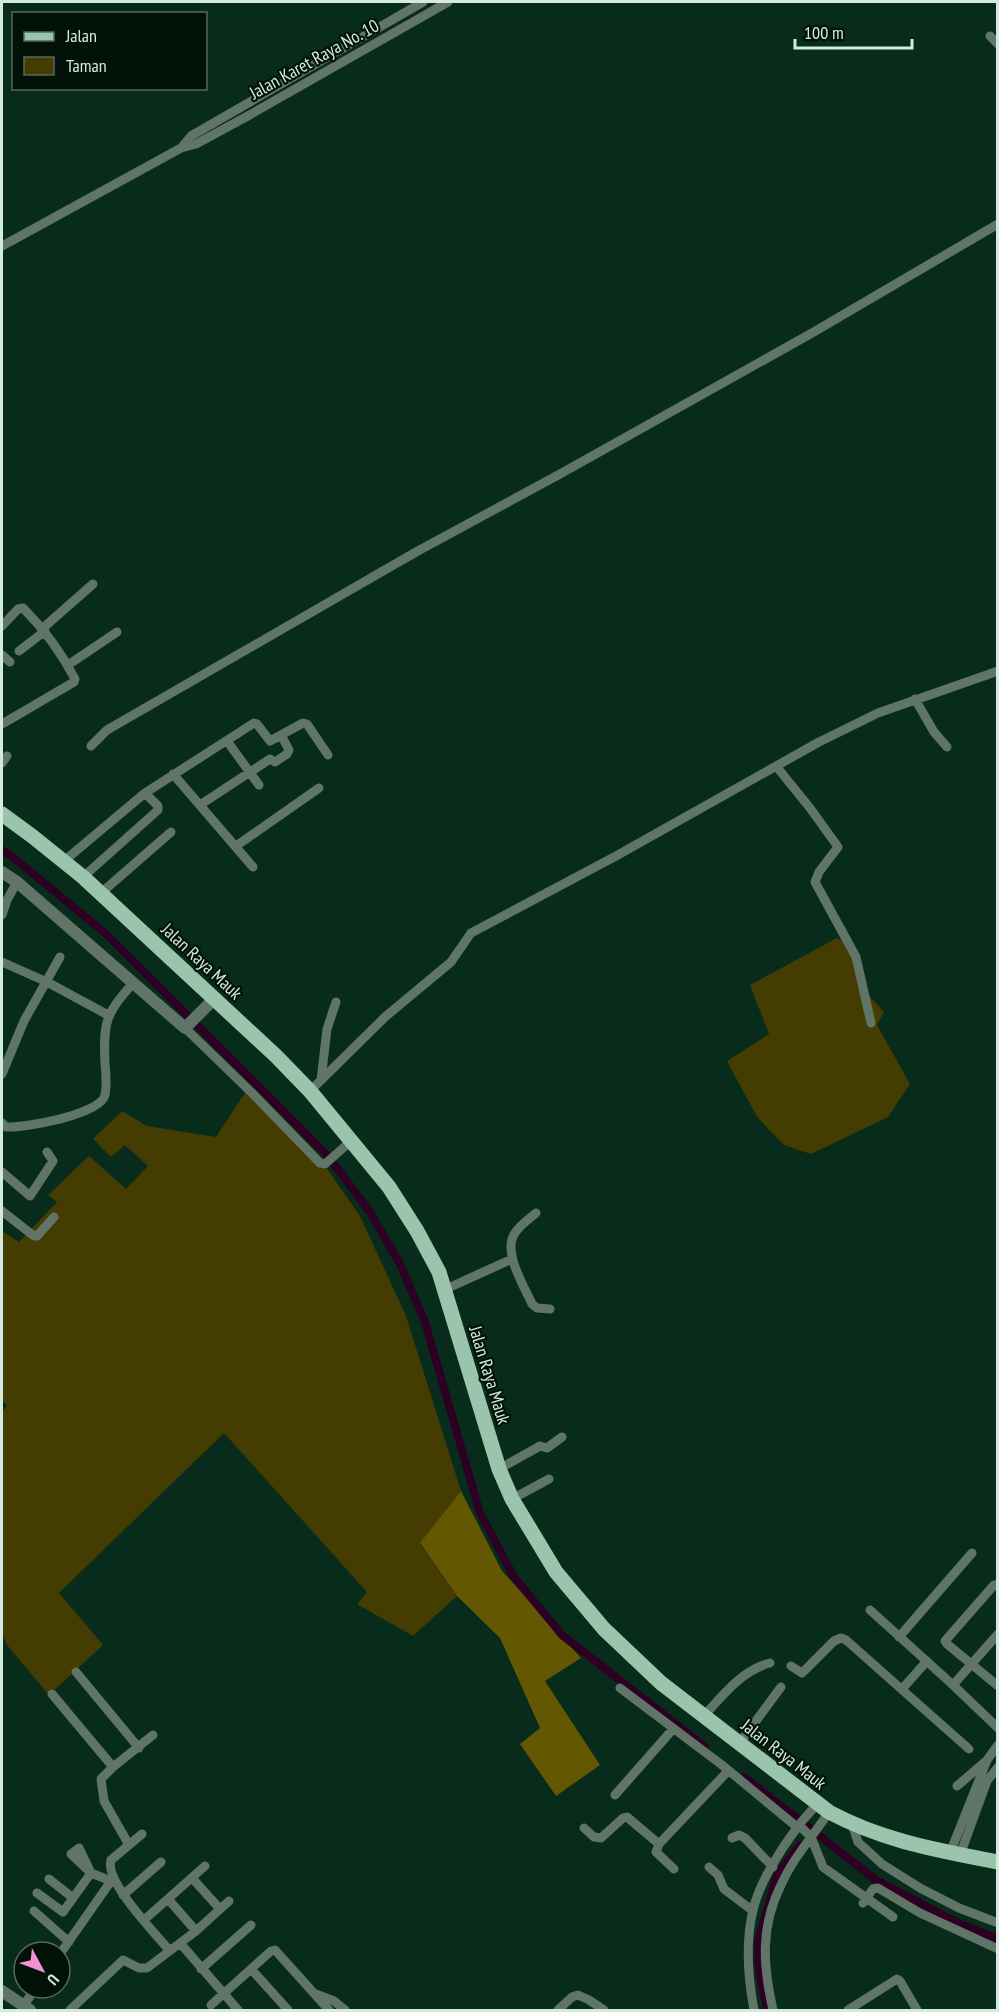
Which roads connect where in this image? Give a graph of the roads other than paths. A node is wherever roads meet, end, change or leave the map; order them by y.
1 (423, 2) edge
2 (448, 2) edge
3 (990, 36) dead end
4 (998, 44) edge
5 (193, 140) junction
6 (998, 224) edge
7 (2, 246) edge
8 (93, 584) dead end
9 (2, 626) edge
10 (44, 629) junction
11 (117, 632) dead end
12 (19, 651) dead end
13 (2, 655) edge
14 (10, 662) dead end
15 (68, 664) junction
16 (998, 671) edge
17 (915, 699) junction
18 (2, 724) edge
19 (281, 735) junction
20 (227, 741) junction
21 (91, 746) dead end
22 (946, 747) dead end
23 (328, 755) dead end
24 (776, 766) junction
25 (250, 772) junction
26 (173, 774) junction
27 (259, 785) dead end
28 (318, 789) dead end
29 (145, 793) junction
30 (200, 806) junction
31 (2, 814) edge
32 (171, 832) dead end
33 (236, 846) junction
34 (64, 861) junction
35 (254, 867) dead end
36 (2, 872) edge
37 (83, 878) junction
38 (17, 882) junction
39 (101, 893) junction
40 (2, 915) edge
41 (60, 957) dead end
42 (2, 962) edge
43 (47, 981) junction
44 (133, 983) junction
45 (211, 1002) junction
46 (336, 1002) dead end
47 (108, 1015) junction
48 (872, 1023) dead end
49 (188, 1026) junction
50 (2, 1074) edge
51 (315, 1085) junction
52 (3, 1127) edge
53 (348, 1143) junction
54 (47, 1152) dead end
55 (2, 1172) edge
56 (2, 1211) edge
57 (536, 1213) dead end
58 (54, 1217) dead end
59 (512, 1259) junction
60 (446, 1289) junction
61 (550, 1309) dead end
62 (562, 1437) dead end
63 (499, 1470) junction
64 (549, 1479) dead end
65 (512, 1499) junction
66 (972, 1553) dead end
67 (998, 1584) edge
68 (870, 1611) dead end
69 (998, 1634) edge
70 (899, 1637) junction
71 (927, 1661) junction
72 (770, 1663) dead end
73 (971, 1665) junction
74 (791, 1666) dead end
75 (76, 1672) dead end
76 (953, 1685) junction
77 (998, 1686) edge
78 (781, 1687) dead end
79 (620, 1688) dead end
80 (903, 1689) junction
81 (52, 1694) dead end
82 (704, 1716) junction
83 (998, 1728) edge
84 (673, 1729) junction
85 (153, 1735) dead end
86 (739, 1744) junction
87 (998, 1745) edge
88 (139, 1748) junction
89 (969, 1749) dead end
90 (987, 1760) junction
91 (113, 1767) junction
92 (998, 1767) edge
93 (728, 1771) junction
94 (984, 1779) junction
95 (957, 1786) dead end
96 (615, 1795) dead end
97 (821, 1811) junction
98 (852, 1824) junction
99 (799, 1827) junction
100 (584, 1828) dead end
101 (142, 1834) dead end
102 (811, 1835) junction
103 (732, 1838) dead end
104 (659, 1844) junction
105 (129, 1845) junction
106 (955, 1854) junction
107 (161, 1862) dead end
108 (998, 1862) edge
109 (205, 1866) dead end
110 (709, 1867) dead end
111 (773, 1867) junction
112 (674, 1869) dead end
113 (192, 1878) junction
114 (49, 1879) dead end
115 (112, 1880) junction
116 (37, 1893) dead end
117 (123, 1895) junction
118 (73, 1898) junction
119 (168, 1899) junction
120 (865, 1900) junction
121 (229, 1901) dead end
122 (220, 1909) junction
123 (34, 1911) dead end
124 (753, 1911) junction
125 (893, 1917) dead end
126 (144, 1920) junction
127 (998, 1923) edge
128 (251, 1925) dead end
129 (196, 1930) junction
130 (67, 1940) edge
131 (70, 1940) edge
132 (180, 1943) junction
133 (998, 1949) edge
134 (169, 1950) junction
135 (201, 1969) junction
136 (252, 1970) junction
137 (2, 1991) edge
138 (313, 1993) junction
139 (224, 1995) junction
140 (212, 2005) dead end
141 (26, 2008) edge
142 (70, 2010) edge
143 (238, 2010) edge
144 (288, 2010) edge
145 (329, 2010) edge
146 (345, 2010) edge
147 (558, 2010) edge
148 (604, 2010) edge
149 (754, 2010) edge
150 (773, 2010) edge
151 (848, 2010) edge
152 (917, 2010) edge

1 - 5 street, Jalan Karet Raya No. 10
2 - 5 street, Jalan Karet Raya No. 10
3 - 4 street
5 - 7 street
6 - 21 street
8 - 10 street
9 - 10 street
10 - 12 street
10 - 15 street
11 - 15 street
13 - 14 street
15 - 18 street
16 - 17 street
17 - 22 street
17 - 24 street
19 - 20 street
19 - 23 street
19 - 25 street
20 - 25 street
20 - 26 street
24 - 48 street
24 - 51 street
25 - 27 street
25 - 30 street
26 - 29 street
26 - 30 street
28 - 33 street
29 - 34 street
29 - 37 street
30 - 33 street
31 - 34 main road, Jalan Raya Mauk
32 - 39 street
33 - 35 street
34 - 37 main road, Jalan Raya Mauk
36 - 38 street
37 - 39 main road, Jalan Raya Mauk
38 - 40 street
38 - 44 street
39 - 45 main road, Jalan Raya Mauk
41 - 43 street
42 - 43 street
43 - 47 street
43 - 50 street
44 - 47 street
44 - 49 street
45 - 49 street
45 - 51 main road, Jalan Raya Mauk
46 - 51 street
47 - 52 street
49 - 53 street
51 - 53 main road, Jalan Raya Mauk
53 - 60 main road, Jalan Raya Mauk
54 - 55 street
56 - 58 street
57 - 59 street
59 - 60 street
59 - 61 street
60 - 63 main road, Jalan Raya Mauk
62 - 63 street
63 - 65 main road, Jalan Raya Mauk
64 - 65 street
65 - 82 main road, Jalan Raya Mauk
66 - 70 street
67 - 73 street
68 - 70 street
69 - 73 street
70 - 71 street
71 - 76 street
71 - 80 street
72 - 82 street
73 - 76 street
73 - 77 street
74 - 80 street
75 - 88 street
76 - 83 street
78 - 86 street
79 - 84 street
80 - 89 street
81 - 91 street
82 - 86 main road, Jalan Raya Mauk
84 - 93 street
84 - 96 street
85 - 88 street
86 - 97 main road, Jalan Raya Mauk
87 - 90 street
88 - 91 street
90 - 94 street
90 - 95 street
91 - 105 street
92 - 94 street
93 - 99 street
93 - 104 street
94 - 106 street
97 - 98 main road, Jalan Raya Mauk
97 - 99 street
97 - 102 street
98 - 106 main road, Jalan Raya Mauk
98 - 127 street
99 - 102 street
99 - 111 street
100 - 104 street
101 - 105 street
102 - 120 street
102 - 150 street
103 - 111 street
104 - 112 street
105 - 115 street
106 - 108 main road, Jalan Raya Mauk
107 - 117 street
109 - 113 street
110 - 124 street
111 - 124 street
113 - 119 street
113 - 122 street
114 - 118 street
115 - 117 street
115 - 118 street
115 - 131 street
116 - 118 street
117 - 126 street
119 - 126 street
119 - 129 street
120 - 125 street
120 - 133 street
121 - 122 street
122 - 129 street
123 - 130 street
124 - 149 street
126 - 134 street
128 - 135 street
129 - 132 street
132 - 134 street
132 - 135 street
134 - 142 street
135 - 139 street
136 - 138 street
136 - 139 street
136 - 144 street
137 - 141 street
138 - 145 street
138 - 146 street
139 - 140 street
139 - 143 street
147 - 148 street
151 - 152 street

